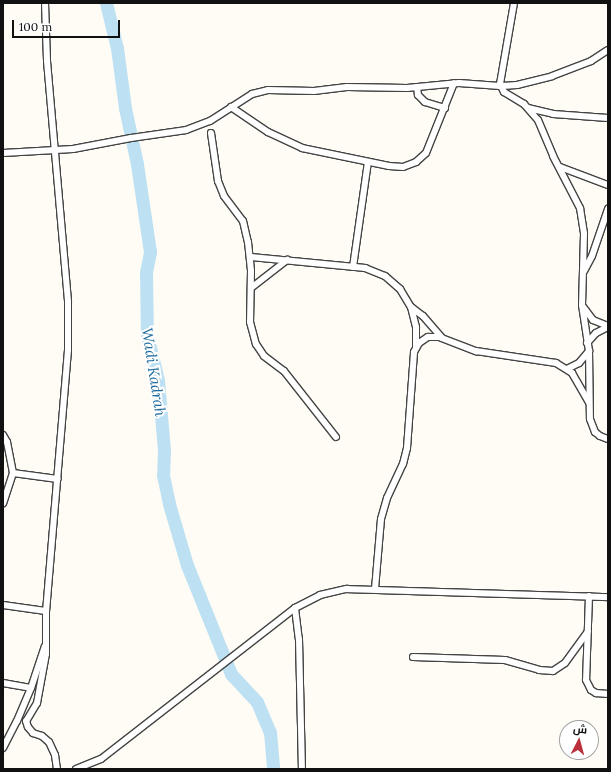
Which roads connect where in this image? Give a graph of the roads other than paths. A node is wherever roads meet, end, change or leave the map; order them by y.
1 (45, 3) edge
2 (514, 3) edge
3 (608, 50) edge
4 (454, 83) junction
5 (500, 86) junction
6 (417, 87) junction
7 (231, 107) junction
8 (445, 108) junction
9 (528, 108) junction
10 (608, 118) edge
11 (211, 133) dead end
12 (56, 150) junction
13 (3, 153) edge
14 (368, 162) junction
15 (560, 168) junction
16 (608, 185) edge
17 (608, 209) edge
18 (251, 257) junction
19 (287, 260) junction
20 (353, 267) junction
21 (583, 272) junction
22 (251, 288) junction
23 (582, 305) junction
24 (411, 307) junction
25 (608, 327) edge
26 (442, 338) junction
27 (587, 343) junction
28 (416, 347) junction
29 (589, 351) junction
30 (567, 369) junction
31 (590, 403) junction
32 (3, 435) edge
33 (336, 437) dead end
34 (608, 439) edge
35 (13, 473) junction
36 (58, 479) junction
37 (3, 504) edge
38 (375, 589) junction
39 (589, 596) junction
40 (608, 597) edge
41 (3, 605) edge
42 (295, 608) junction
43 (46, 611) junction
44 (588, 631) junction
45 (46, 642) junction
46 (413, 657) dead end
47 (3, 683) edge
48 (31, 688) junction
49 (608, 694) edge
50 (3, 748) edge
51 (57, 769) edge
52 (76, 769) edge
53 (302, 769) edge

1 - 12 street
2 - 5 street
3 - 5 street
4 - 5 street
4 - 6 street
4 - 8 street
5 - 9 street
6 - 7 street
6 - 8 street
7 - 12 street
7 - 14 street
8 - 14 street
9 - 10 street
9 - 15 street
11 - 18 street
12 - 13 street
12 - 36 street
14 - 20 street
15 - 16 street
15 - 21 street
17 - 21 street
18 - 19 street
18 - 22 street
19 - 20 street
19 - 22 street
20 - 24 street
21 - 23 street
22 - 33 street
23 - 25 street
23 - 27 street
24 - 26 street
24 - 28 street
25 - 27 street
26 - 28 street
26 - 30 street
27 - 29 street
28 - 38 street
29 - 30 street
29 - 31 street
30 - 31 street
31 - 34 street
32 - 35 street
35 - 36 street
35 - 37 street
36 - 43 street
38 - 39 street
38 - 42 street
39 - 40 street
39 - 44 street
41 - 43 street
42 - 52 street
42 - 53 street
43 - 45 street
44 - 46 street
44 - 49 street
45 - 48 street
45 - 51 street
47 - 48 street
48 - 50 street

